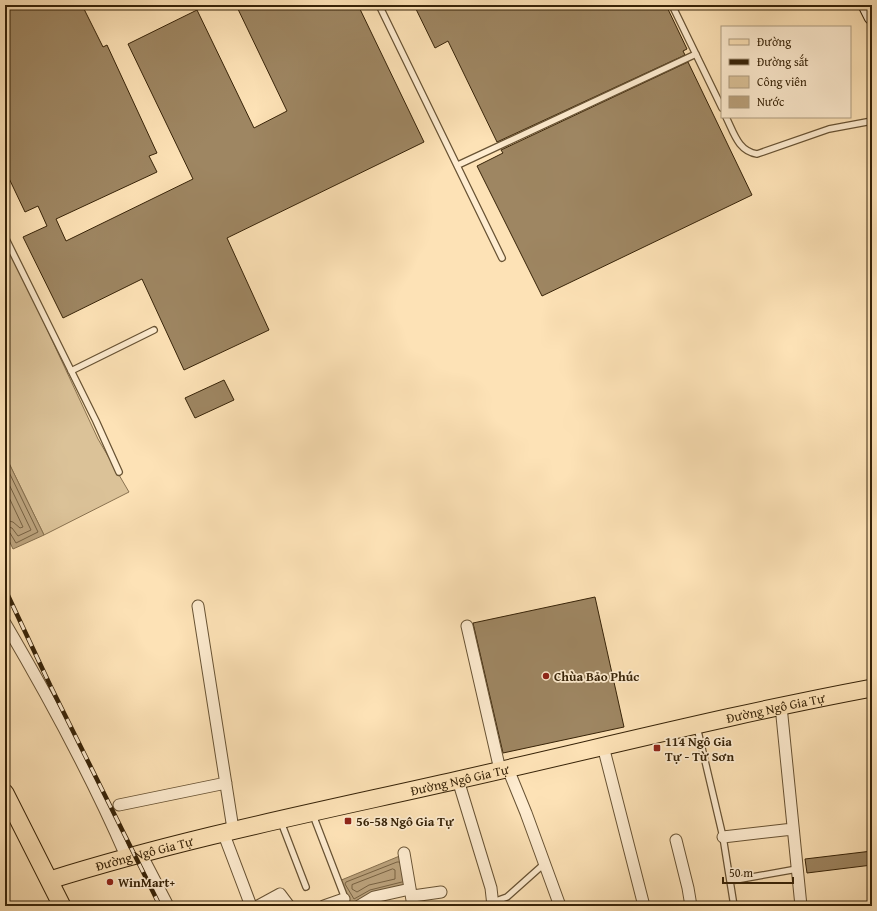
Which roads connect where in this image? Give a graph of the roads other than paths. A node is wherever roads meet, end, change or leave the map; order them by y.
1 (379, 5) edge
2 (672, 5) edge
3 (866, 5) edge
4 (872, 17) edge
5 (696, 54) junction
6 (721, 106) edge
7 (726, 118) edge
8 (872, 121) edge
9 (458, 165) junction
10 (5, 237) edge
11 (502, 258) dead end
12 (154, 330) dead end
13 (71, 370) junction
14 (119, 472) dead end
15 (198, 606) dead end
16 (5, 622) edge
17 (467, 626) dead end
18 (872, 688) edge
19 (781, 706) junction
20 (697, 725) junction
21 (603, 746) junction
22 (504, 770) junction
23 (458, 780) junction
24 (226, 783) junction
25 (5, 793) edge
26 (120, 805) dead end
27 (312, 812) junction
28 (280, 819) junction
29 (793, 829) junction
30 (228, 831) junction
31 (723, 837) junction
32 (676, 840) dead end
33 (404, 853) dead end
34 (133, 854) junction
35 (545, 864) junction
36 (797, 869) junction
37 (50, 880) junction
38 (730, 881) junction
39 (306, 887) dead end
40 (440, 892) dead end
41 (412, 897) edge
42 (346, 902) edge
43 (493, 904) edge
44 (62, 906) edge
45 (168, 906) edge
46 (250, 906) edge
47 (258, 906) edge
48 (289, 906) edge
49 (324, 906) edge
50 (359, 906) edge
51 (560, 906) edge
52 (644, 906) edge
53 (691, 906) edge
54 (734, 906) edge
55 (801, 906) edge

1 - 9 lane
2 - 5 lane
3 - 4 street
5 - 6 lane
5 - 9 lane
7 - 8 lane
9 - 11 lane
10 - 13 lane
12 - 13 lane
13 - 14 lane
15 - 24 street
16 - 34 street
17 - 22 street
18 - 19 main road, Đường Ngô Gia Tự
19 - 20 main road, Đường Ngô Gia Tự
19 - 29 street
20 - 21 main road, Đường Ngô Gia Tự
20 - 31 lane
21 - 22 main road, Đường Ngô Gia Tự
21 - 52 street
22 - 23 main road, Đường Ngô Gia Tự
22 - 35 street
23 - 27 main road, Đường Ngô Gia Tự
23 - 43 street
24 - 26 street
24 - 30 street
25 - 37 main road
27 - 28 main road, Đường Ngô Gia Tự
27 - 42 lane
28 - 30 main road, Đường Ngô Gia Tự
28 - 39 lane
29 - 31 street
29 - 36 street
30 - 34 main road, Đường Ngô Gia Tự
30 - 46 street
31 - 38 lane
32 - 53 street
33 - 41 street
34 - 37 main road, Đường Ngô Gia Tự
34 - 45 street
35 - 43 lane
35 - 51 street
36 - 38 lane
36 - 55 street
37 - 44 main road
38 - 54 lane
40 - 41 street
41 - 50 street
42 - 49 street
47 - 48 street

